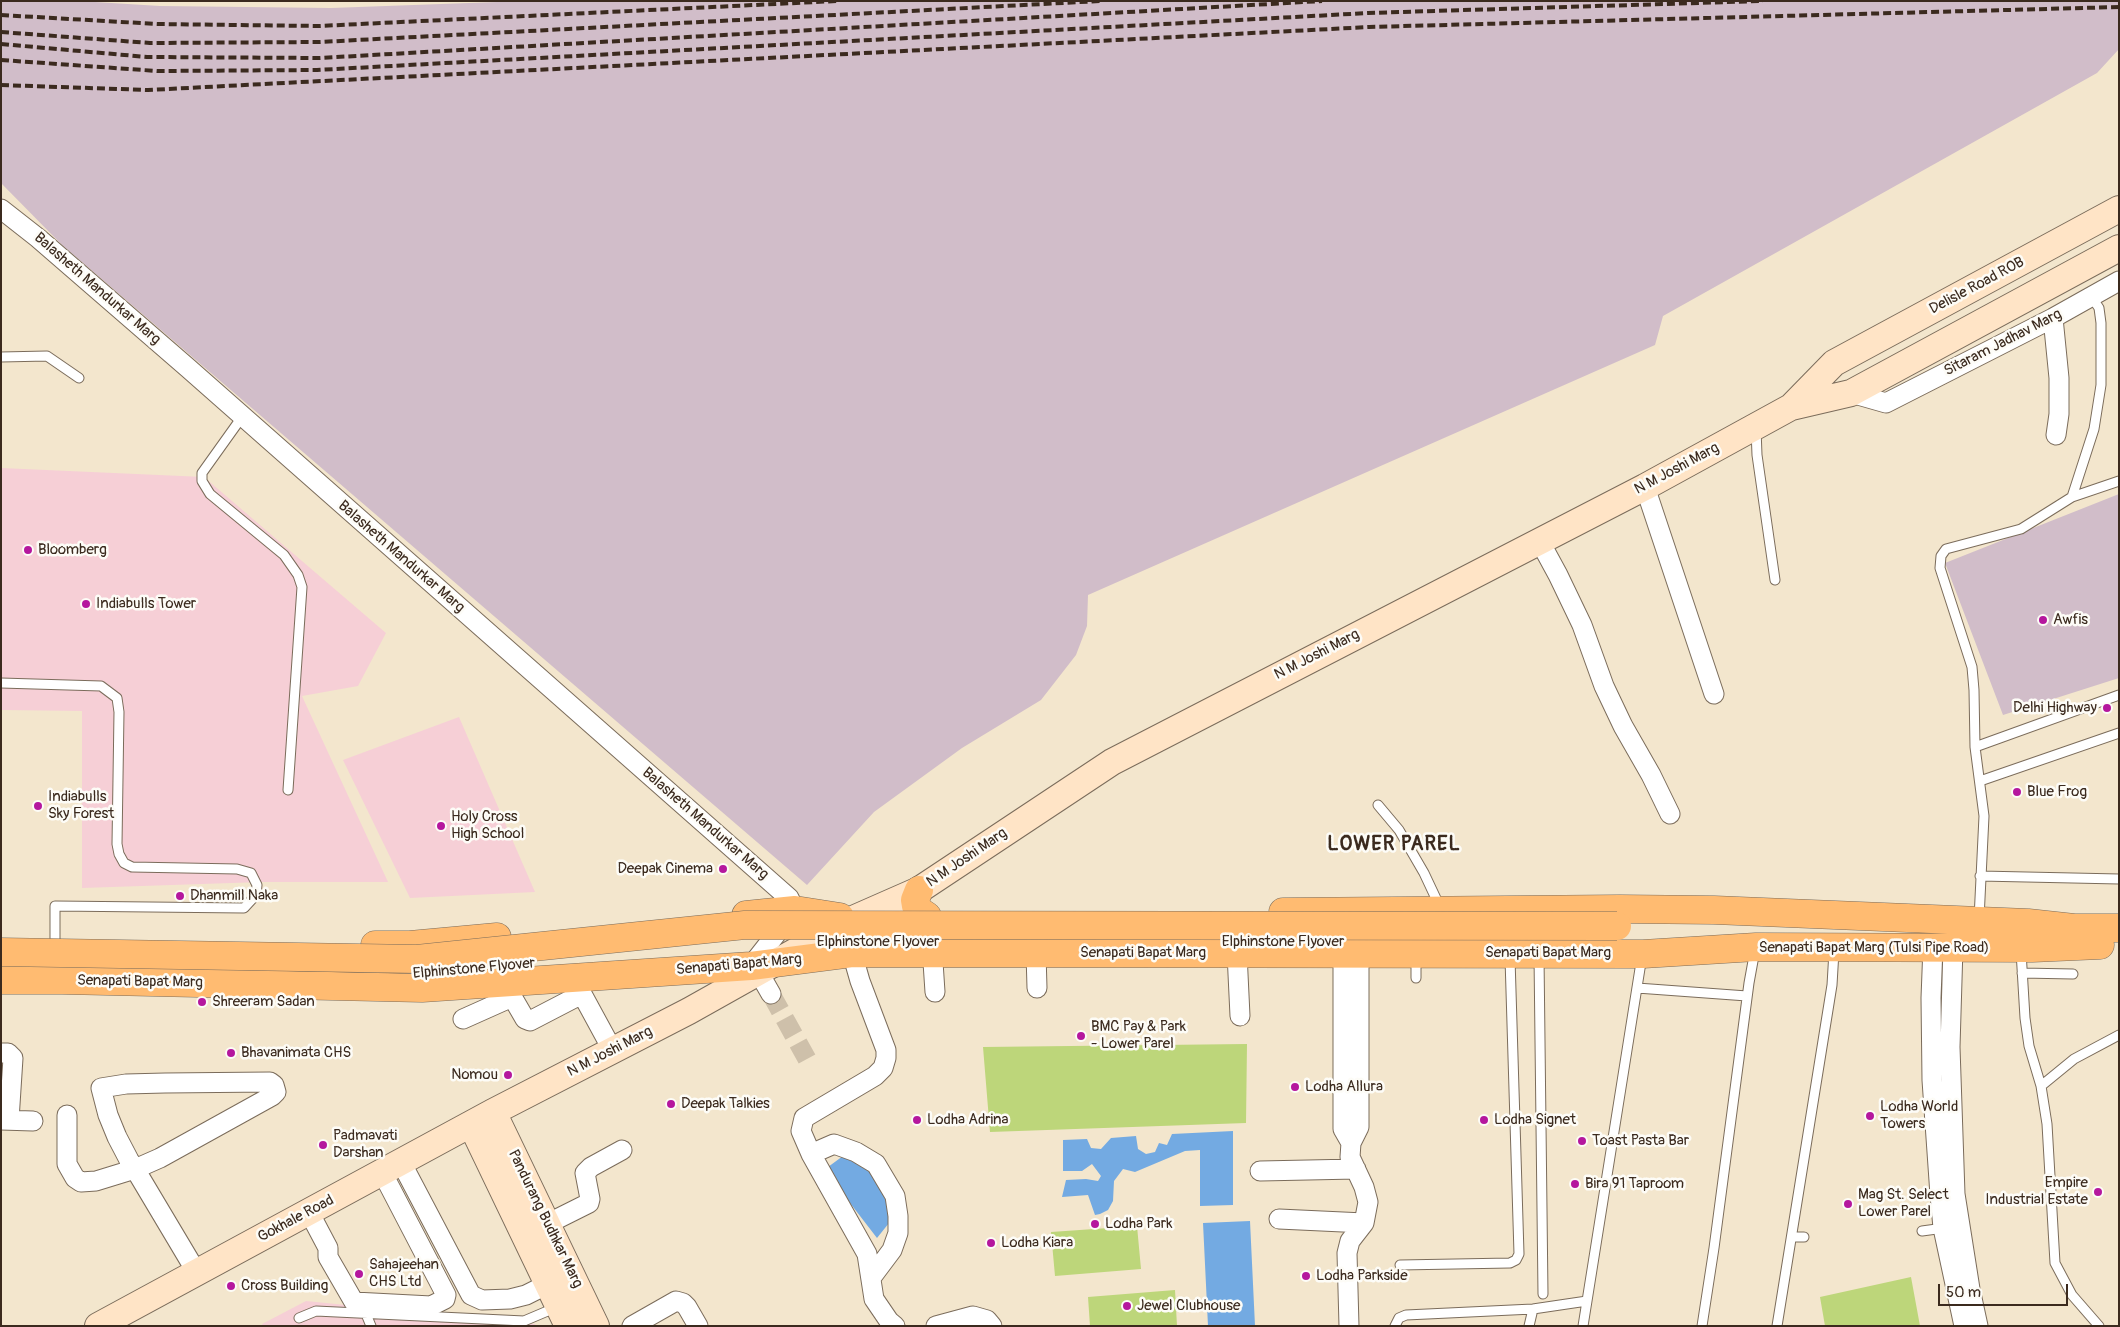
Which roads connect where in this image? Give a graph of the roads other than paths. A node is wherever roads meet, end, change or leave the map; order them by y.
1 (1, 209) edge
2 (2119, 209) edge
3 (2119, 248) edge
4 (2119, 281) edge
5 (2091, 296) junction
6 (2053, 318) junction
7 (1, 357) edge
8 (1834, 363) junction
9 (79, 378) dead end
10 (1851, 393) junction
11 (1791, 407) junction
12 (242, 417) junction
13 (1756, 426) junction
14 (2056, 434) dead end
15 (2119, 481) edge
16 (1644, 487) junction
17 (2072, 497) junction
18 (1539, 540) junction
19 (1775, 580) dead end
20 (1, 683) edge
21 (1714, 694) dead end
22 (2119, 695) edge
23 (2119, 733) edge
24 (1976, 747) junction
25 (1980, 781) junction
26 (288, 790) dead end
27 (1378, 805) dead end
28 (1670, 814) dead end
29 (1980, 876) junction
30 (2119, 879) edge
31 (919, 890) junction
32 (795, 910) junction
33 (1441, 911) junction
34 (2119, 913) edge
35 (927, 916) junction
36 (853, 919) junction
37 (1979, 922) junction
38 (1699, 923) junction
39 (2119, 928) edge
40 (1, 941) edge
41 (55, 942) junction
42 (2119, 945) edge
43 (1756, 947) junction
44 (1943, 947) junction
45 (1834, 948) junction
46 (2026, 948) junction
47 (1717, 949) joint
48 (1, 952) edge
49 (930, 953) junction
50 (1041, 953) junction
51 (1238, 953) junction
52 (1351, 953) junction
53 (1510, 953) junction
54 (1539, 953) junction
55 (852, 954) junction
56 (1643, 954) junction
57 (2119, 958) edge
58 (1, 967) edge
59 (765, 974) junction
60 (2073, 974) dead end
61 (1, 980) edge
62 (1043, 987) dead end
63 (1637, 988) junction
64 (935, 992) dead end
65 (1747, 996) junction
66 (1931, 998) junction
67 (1950, 1000) junction
68 (1240, 1016) dead end
69 (464, 1019) dead end
70 (2119, 1035) edge
71 (607, 1040) dead end
72 (1, 1053) edge
73 (2041, 1086) junction
74 (494, 1112) junction
75 (67, 1115) dead end
76 (5, 1120) edge
77 (33, 1121) dead end
78 (471, 1124) junction
79 (622, 1150) dead end
80 (814, 1152) junction
81 (392, 1167) junction
82 (135, 1169) junction
83 (1356, 1169) junction
84 (1260, 1171) dead end
85 (1948, 1195) junction
86 (309, 1212) junction
87 (1279, 1219) dead end
88 (1364, 1223) junction
89 (547, 1224) junction
90 (1951, 1227) junction
91 (1922, 1231) dead end
92 (1792, 1237) junction
93 (1804, 1237) dead end
94 (1400, 1265) dead end
95 (876, 1271) junction
96 (197, 1273) junction
97 (1543, 1294) dead end
98 (1588, 1301) junction
99 (558, 1305) edge
100 (1534, 1309) junction
101 (366, 1314) junction
102 (300, 1318) dead end
103 (98, 1326) edge
104 (371, 1326) edge
105 (596, 1326) edge
106 (632, 1326) edge
107 (698, 1326) edge
108 (895, 1326) edge
109 (936, 1326) edge
110 (992, 1326) edge
111 (1349, 1326) edge
112 (1395, 1326) edge
113 (1529, 1326) edge
114 (1583, 1326) edge
115 (1702, 1326) edge
116 (1777, 1326) edge
117 (1964, 1326) edge
118 (1978, 1326) edge
119 (2099, 1326) edge

1 - 12 street, Balasheth Mandurkar Marg
2 - 8 main road, Delisle Road ROB
3 - 10 main road
4 - 5 street, Sitaram Jadhav Marg
5 - 6 street, Sitaram Jadhav Marg
5 - 17 lane
6 - 10 street, Sitaram Jadhav Marg
6 - 14 street
7 - 9 lane
8 - 10 main road
8 - 11 main road, Delisle Road ROB
10 - 11 main road
11 - 13 main road, N M Joshi Marg
12 - 26 lane
12 - 32 street, Balasheth Mandurkar Marg
13 - 16 main road, N M Joshi Marg
13 - 19 lane
15 - 17 lane
16 - 18 main road, N M Joshi Marg
16 - 21 street
17 - 24 lane
18 - 28 street
18 - 31 main road, N M Joshi Marg
20 - 41 lane
22 - 24 lane
23 - 25 lane
24 - 25 lane
25 - 29 lane
27 - 33 lane
29 - 30 lane
29 - 37 lane
31 - 35 main road
31 - 36 main road, N M Joshi Marg
32 - 36 main road
32 - 41 main road
32 - 59 street
33 - 35 main road
33 - 38 main road
34 - 46 main road
35 - 36 main road
35 - 49 main road
36 - 55 street
36 - 59 main road, N M Joshi Marg
37 - 38 main road, Senapati Bapat Marg (Tulsi Pipe Road)
37 - 46 main road, Senapati Bapat Marg (Tulsi Pipe Road)
38 - 43 main road, Elphinstone Flyover
38 - 48 main road, Elphinstone Flyover, bridge
38 - 58 main road, Elphinstone Flyover
39 - 46 main road
40 - 41 main road
42 - 46 main road
43 - 45 main road, Senapati Bapat Marg (Tulsi Pipe Road)
43 - 47 main road, Senapati Bapat Marg (Tulsi Pipe Road)
43 - 65 lane
44 - 45 main road, Senapati Bapat Marg (Tulsi Pipe Road)
44 - 46 main road, Senapati Bapat Marg (Tulsi Pipe Road)
44 - 66 street
44 - 67 street
45 - 92 lane
46 - 57 main road
46 - 60 lane
46 - 73 lane
47 - 56 main road, Senapati Bapat Marg
49 - 50 main road, Senapati Bapat Marg
49 - 55 main road, Senapati Bapat Marg
49 - 64 street
50 - 51 main road, Senapati Bapat Marg
50 - 62 street
51 - 52 main road, Senapati Bapat Marg
51 - 68 street
52 - 53 main road, Senapati Bapat Marg
52 - 83 street
53 - 54 main road, Senapati Bapat Marg
53 - 94 lane
54 - 56 main road, Senapati Bapat Marg
54 - 97 lane
55 - 59 main road, Senapati Bapat Marg
55 - 80 street
56 - 63 lane
59 - 61 main road, Senapati Bapat Marg
59 - 74 main road, N M Joshi Marg
63 - 65 lane
63 - 98 lane
65 - 115 lane
66 - 67 street
66 - 85 street
67 - 85 street
69 - 71 street
70 - 73 lane
72 - 76 street
73 - 119 lane
74 - 78 main road, Gokhale Road
74 - 89 main road, Pandurang Budhkar Marg
75 - 82 street
76 - 77 street
78 - 81 main road, Gokhale Road
78 - 99 main road, Pandurang Budhkar Marg
79 - 89 street
80 - 95 street
80 - 95 street
81 - 86 main road, Gokhale Road
81 - 86 street
81 - 99 street
82 - 82 street
82 - 96 street
83 - 84 street
83 - 88 street
85 - 90 street
86 - 96 main road, Gokhale Road
87 - 88 street
88 - 111 street
89 - 105 main road, Pandurang Budhkar Marg
90 - 91 lane
90 - 117 street
90 - 118 street
92 - 93 lane
92 - 116 lane
95 - 108 street
96 - 103 main road, Gokhale Road
98 - 100 lane
98 - 114 lane
99 - 101 lane
100 - 112 lane
100 - 113 lane
101 - 102 lane
101 - 104 lane
106 - 107 street
109 - 110 street

